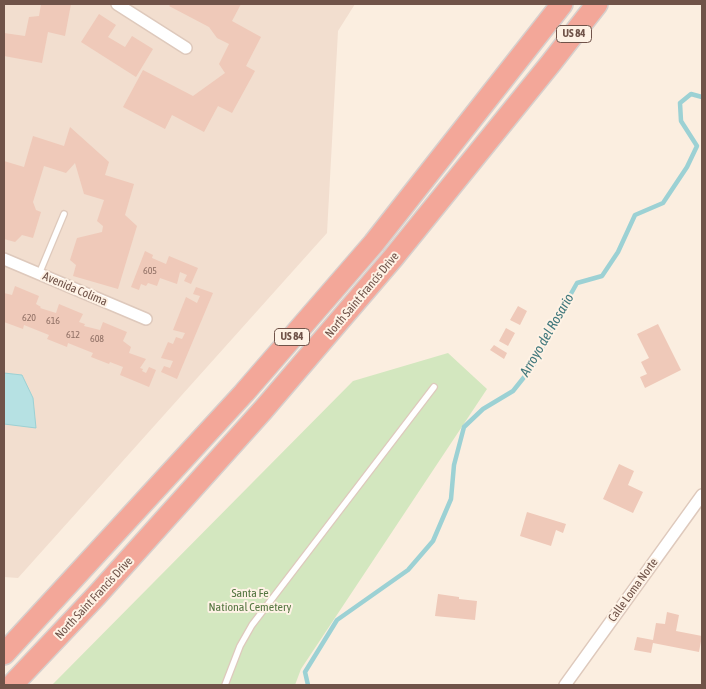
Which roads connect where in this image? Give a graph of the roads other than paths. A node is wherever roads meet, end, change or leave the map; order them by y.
1 (117, 4) edge
2 (562, 4) edge
3 (597, 4) edge
4 (610, 4) edge
5 (186, 48) dead end
6 (551, 63) junction
7 (64, 214) dead end
8 (4, 259) edge
9 (39, 274) junction
10 (146, 319) dead end
11 (434, 387) dead end
12 (702, 495) edge
13 (4, 654) edge
14 (12, 685) edge
15 (226, 685) edge
16 (565, 685) edge

1 - 5 street
2 - 13 highway, North Saint Francis Drive / US 84
3 - 6 highway, North Saint Francis Drive / US 84
4 - 6 highway
6 - 14 highway, North Saint Francis Drive / US 84
7 - 9 lane
8 - 9 street, Avenida Colima
9 - 10 street, Avenida Colima
11 - 15 lane
12 - 16 street, Calle Loma Norte

